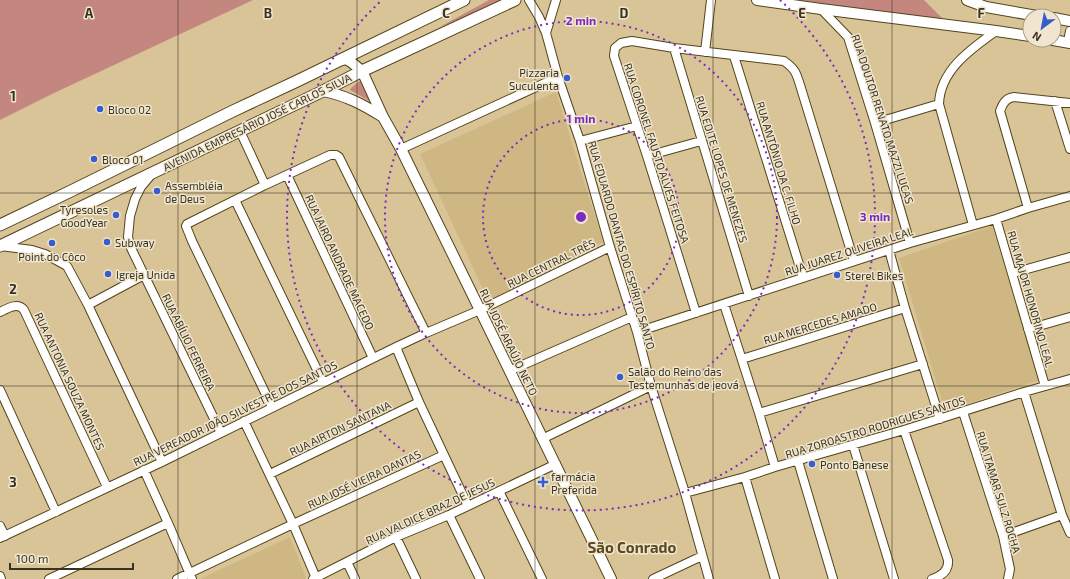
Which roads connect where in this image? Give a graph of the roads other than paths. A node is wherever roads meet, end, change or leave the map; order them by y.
1 (464, 0) edge
2 (515, 0) edge
3 (529, 0) edge
4 (556, 0) edge
5 (711, 0) edge
6 (756, 0) edge
7 (967, 0) edge
8 (821, 10) junction
9 (1022, 13) edge
10 (996, 31) junction
11 (1070, 31) edge
12 (546, 33) junction
13 (1022, 35) edge
14 (1069, 43) edge
15 (674, 48) junction
16 (705, 52) junction
17 (734, 56) junction
18 (341, 60) junction
19 (362, 71) junction
20 (558, 76) junction
21 (323, 91) junction
22 (1055, 101) junction
23 (1070, 103) edge
24 (939, 104) junction
25 (383, 117) junction
26 (875, 123) junction
27 (637, 126) junction
28 (240, 131) junction
29 (580, 141) junction
30 (701, 141) junction
31 (401, 149) junction
32 (1070, 149) edge
33 (647, 156) junction
34 (154, 172) junction
35 (287, 175) junction
36 (265, 185) junction
37 (1070, 196) edge
38 (235, 200) junction
39 (1028, 208) junction
40 (996, 219) junction
41 (0, 225) edge
42 (973, 225) junction
43 (910, 243) junction
44 (0, 246) edge
45 (610, 247) junction
46 (888, 250) junction
47 (1070, 257) edge
48 (854, 260) junction
49 (1013, 273) junction
50 (144, 274) junction
51 (802, 277) junction
52 (749, 296) junction
53 (724, 304) junction
54 (88, 305) junction
55 (905, 308) junction
56 (480, 310) junction
57 (0, 312) edge
58 (696, 312) junction
59 (632, 317) junction
60 (1070, 317) edge
61 (1028, 329) junction
62 (637, 332) junction
63 (426, 333) junction
64 (396, 347) junction
65 (373, 358) junction
66 (742, 359) junction
67 (923, 364) junction
68 (509, 371) junction
69 (1070, 379) edge
70 (323, 382) junction
71 (651, 386) junction
72 (1045, 386) junction
73 (0, 390) edge
74 (1024, 392) junction
75 (419, 402) junction
76 (272, 407) junction
77 (963, 412) junction
78 (759, 413) junction
79 (940, 419) junction
80 (244, 421) junction
81 (904, 430) junction
82 (221, 433) junction
83 (542, 439) junction
84 (852, 445) junction
85 (444, 455) junction
86 (798, 461) junction
87 (162, 462) junction
88 (556, 464) junction
89 (775, 467) junction
90 (144, 470) junction
91 (270, 474) junction
92 (745, 477) junction
93 (107, 487) junction
94 (499, 491) junction
95 (685, 493) junction
96 (468, 506) junction
97 (56, 512) junction
98 (449, 514) junction
99 (1062, 515) junction
100 (168, 523) junction
101 (293, 524) junction
102 (0, 526) edge
103 (1070, 533) edge
104 (1003, 536) junction
105 (2, 537) edge
106 (396, 538) junction
107 (702, 556) junction
108 (347, 562) junction
109 (191, 576) edge
110 (315, 578) edge
111 (49, 579) edge
112 (177, 579) edge
113 (355, 579) edge
114 (416, 579) edge
115 (480, 579) edge
116 (542, 579) edge
117 (611, 579) edge
118 (653, 579) edge
119 (709, 579) edge
120 (775, 579) edge
121 (833, 579) edge
122 (894, 579) edge
123 (932, 579) edge
124 (1008, 579) edge

1 - 18 main road, AVENIDA EMPRESÁRIO JOSÉ CARLOS SILVA
2 - 19 main road, AVENIDA EMPRESÁRIO JOSÉ CARLOS SILVA
3 - 12 street, RUA EDUARDO DANTAS DO ESPÍRITO SANTO
4 - 12 street
5 - 16 street
6 - 8 street
7 - 9 street
8 - 10 street
8 - 26 street, RUA DOUTOR RENATO MAZZI LUCAS
10 - 13 street
10 - 24 street
11 - 14 street
12 - 20 street, RUA EDUARDO DANTAS DO ESPÍRITO SANTO
15 - 16 street, RUA CORONEL FAUSTO ALVES FEITOSA
15 - 27 street, RUA CORONEL FAUSTO ALVES FEITOSA
15 - 30 street, RUA EDITE LOPES DE MENEZES
16 - 17 street, RUA CORONEL FAUSTO ALVES FEITOSA
17 - 48 street, RUA CORONEL FAUSTO ALVES FEITOSA
17 - 51 street, RUA ANTÔNIO DA C. FILHO
18 - 19 street
18 - 41 main road, AVENIDA EMPRESÁRIO JOSÉ CARLOS SILVA
19 - 21 main road, AVENIDA EMPRESÁRIO JOSÉ CARLOS SILVA
19 - 25 street, RUA JOSÉ ARAÚJO NETO
20 - 29 street, RUA EDUARDO DANTAS DO ESPÍRITO SANTO
20 - 31 street
21 - 25 street
21 - 28 main road, AVENIDA EMPRESÁRIO JOSÉ CARLOS SILVA
22 - 23 street
22 - 32 street
22 - 39 street
24 - 26 street
24 - 42 street
25 - 31 street, RUA JOSÉ ARAÚJO NETO
26 - 43 street, RUA DOUTOR RENATO MAZZI LUCAS
27 - 29 street
27 - 33 street, RUA CORONEL FAUSTO ALVES FEITOSA
28 - 34 main road, AVENIDA EMPRESÁRIO JOSÉ CARLOS SILVA
28 - 36 street
29 - 45 street, RUA EDUARDO DANTAS DO ESPÍRITO SANTO
30 - 33 street
30 - 52 street, RUA EDITE LOPES DE MENEZES
31 - 56 street, RUA JOSÉ ARAÚJO NETO
33 - 58 street, RUA CORONEL FAUSTO ALVES FEITOSA
34 - 44 main road, AVENIDA EMPRESÁRIO JOSÉ CARLOS SILVA
34 - 50 street, RUA ABÍLIO FERREIRA
35 - 36 street
35 - 63 street
35 - 65 street, RUA JAIRO ANDRADE MACEDO
36 - 38 street
37 - 39 street, RUA JUAREZ OLIVEIRA LEAL
38 - 70 street
38 - 76 street
39 - 40 street, RUA JUAREZ OLIVEIRA LEAL
40 - 42 street, RUA JUAREZ OLIVEIRA LEAL
40 - 49 street, RUA MAJOR HONORINO LEAL
42 - 43 street, RUA JUAREZ OLIVEIRA LEAL
43 - 46 street, RUA JUAREZ OLIVEIRA LEAL
44 - 54 street
45 - 56 street, RUA CENTRAL TRÊS
45 - 59 street, RUA EDUARDO DANTAS DO ESPÍRITO SANTO
46 - 48 street, RUA JUAREZ OLIVEIRA LEAL
46 - 55 street
47 - 49 street
48 - 51 street, RUA JUAREZ OLIVEIRA LEAL
49 - 61 street, RUA MAJOR HONORINO LEAL
50 - 54 street
50 - 82 street, RUA ABÍLIO FERREIRA
51 - 52 street, RUA JUAREZ OLIVEIRA LEAL
52 - 53 street, RUA JUAREZ OLIVEIRA LEAL
53 - 58 street, RUA JUAREZ OLIVEIRA LEAL
53 - 66 street
54 - 87 street
55 - 66 street, RUA MERCEDES AMADO
55 - 67 street
56 - 63 street, RUA VEREADOR JOÃO SILVESTRE DOS SANTOS
56 - 68 street, RUA JOSÉ ARAÚJO NETO
57 - 93 street, RUA ANTONIA SOUZA MONTES
58 - 62 street, RUA JUAREZ OLIVEIRA LEAL
59 - 62 street, RUA EDUARDO DANTAS DO ESPÍRITO SANTO
59 - 68 street
60 - 61 street
61 - 72 street, RUA MAJOR HONORINO LEAL
62 - 71 street, RUA EDUARDO DANTAS DO ESPÍRITO SANTO
63 - 64 street, RUA VEREADOR JOÃO SILVESTRE DOS SANTOS
64 - 65 street, RUA VEREADOR JOÃO SILVESTRE DOS SANTOS
64 - 75 street
65 - 70 street, RUA VEREADOR JOÃO SILVESTRE DOS SANTOS
66 - 78 street
67 - 78 street
67 - 79 street
68 - 83 street, RUA JOSÉ ARAÚJO NETO
69 - 72 street, RUA ZOROASTRO RODRIGUES SANTOS
70 - 76 street, RUA VEREADOR JOÃO SILVESTRE DOS SANTOS
71 - 83 street
71 - 95 street, RUA EDUARDO DANTAS DO ESPÍRITO SANTO
72 - 74 street, RUA ZOROASTRO RODRIGUES SANTOS
73 - 97 street
74 - 77 street, RUA ZOROASTRO RODRIGUES SANTOS
74 - 99 street
75 - 85 street
75 - 91 street, RUA AIRTON SANTANA
76 - 80 street, RUA VEREADOR JOÃO SILVESTRE DOS SANTOS
77 - 79 street, RUA ZOROASTRO RODRIGUES SANTOS
77 - 104 street, RUA ITAMAR SULZ ROCHA
78 - 89 street
79 - 81 street, RUA ZOROASTRO RODRIGUES SANTOS
80 - 82 street, RUA VEREADOR JOÃO SILVESTRE DOS SANTOS
80 - 91 street
81 - 84 street, RUA ZOROASTRO RODRIGUES SANTOS
81 - 123 street
82 - 87 street, RUA VEREADOR JOÃO SILVESTRE DOS SANTOS
83 - 88 street, RUA JOSÉ ARAÚJO NETO
84 - 86 street, RUA ZOROASTRO RODRIGUES SANTOS
84 - 122 street
85 - 96 street
85 - 101 street, RUA JOSÉ VIEIRA DANTAS
86 - 89 street, RUA ZOROASTRO RODRIGUES SANTOS
86 - 121 street
87 - 90 street, RUA VEREADOR JOÃO SILVESTRE DOS SANTOS
88 - 94 street, RUA VALDICE BRAZ DE JESUS
88 - 117 street, RUA JOSÉ ARAÚJO NETO
89 - 92 street, RUA ZOROASTRO RODRIGUES SANTOS
90 - 93 street, RUA VEREADOR JOÃO SILVESTRE DOS SANTOS
90 - 100 street
91 - 101 street
92 - 95 street, RUA ZOROASTRO RODRIGUES SANTOS
92 - 120 street
93 - 97 street, RUA VEREADOR JOÃO SILVESTRE DOS SANTOS
94 - 96 street, RUA VALDICE BRAZ DE JESUS
94 - 116 street
95 - 107 street, RUA EDUARDO DANTAS DO ESPÍRITO SANTO
96 - 98 street, RUA VALDICE BRAZ DE JESUS
97 - 105 street, RUA VEREADOR JOÃO SILVESTRE DOS SANTOS
98 - 106 street, RUA VALDICE BRAZ DE JESUS
98 - 115 street
99 - 103 street
99 - 104 street
100 - 109 street
100 - 111 street
101 - 109 street, RUA JOSÉ VIEIRA DANTAS
101 - 110 street
102 - 105 street
104 - 124 street, RUA ITAMAR SULZ ROCHA
106 - 108 street, RUA VALDICE BRAZ DE JESUS
106 - 114 street
107 - 118 street
107 - 119 street, RUA EDUARDO DANTAS DO ESPÍRITO SANTO
108 - 110 street, RUA VALDICE BRAZ DE JESUS
108 - 113 street
109 - 112 street, RUA JOSÉ VIEIRA DANTAS

